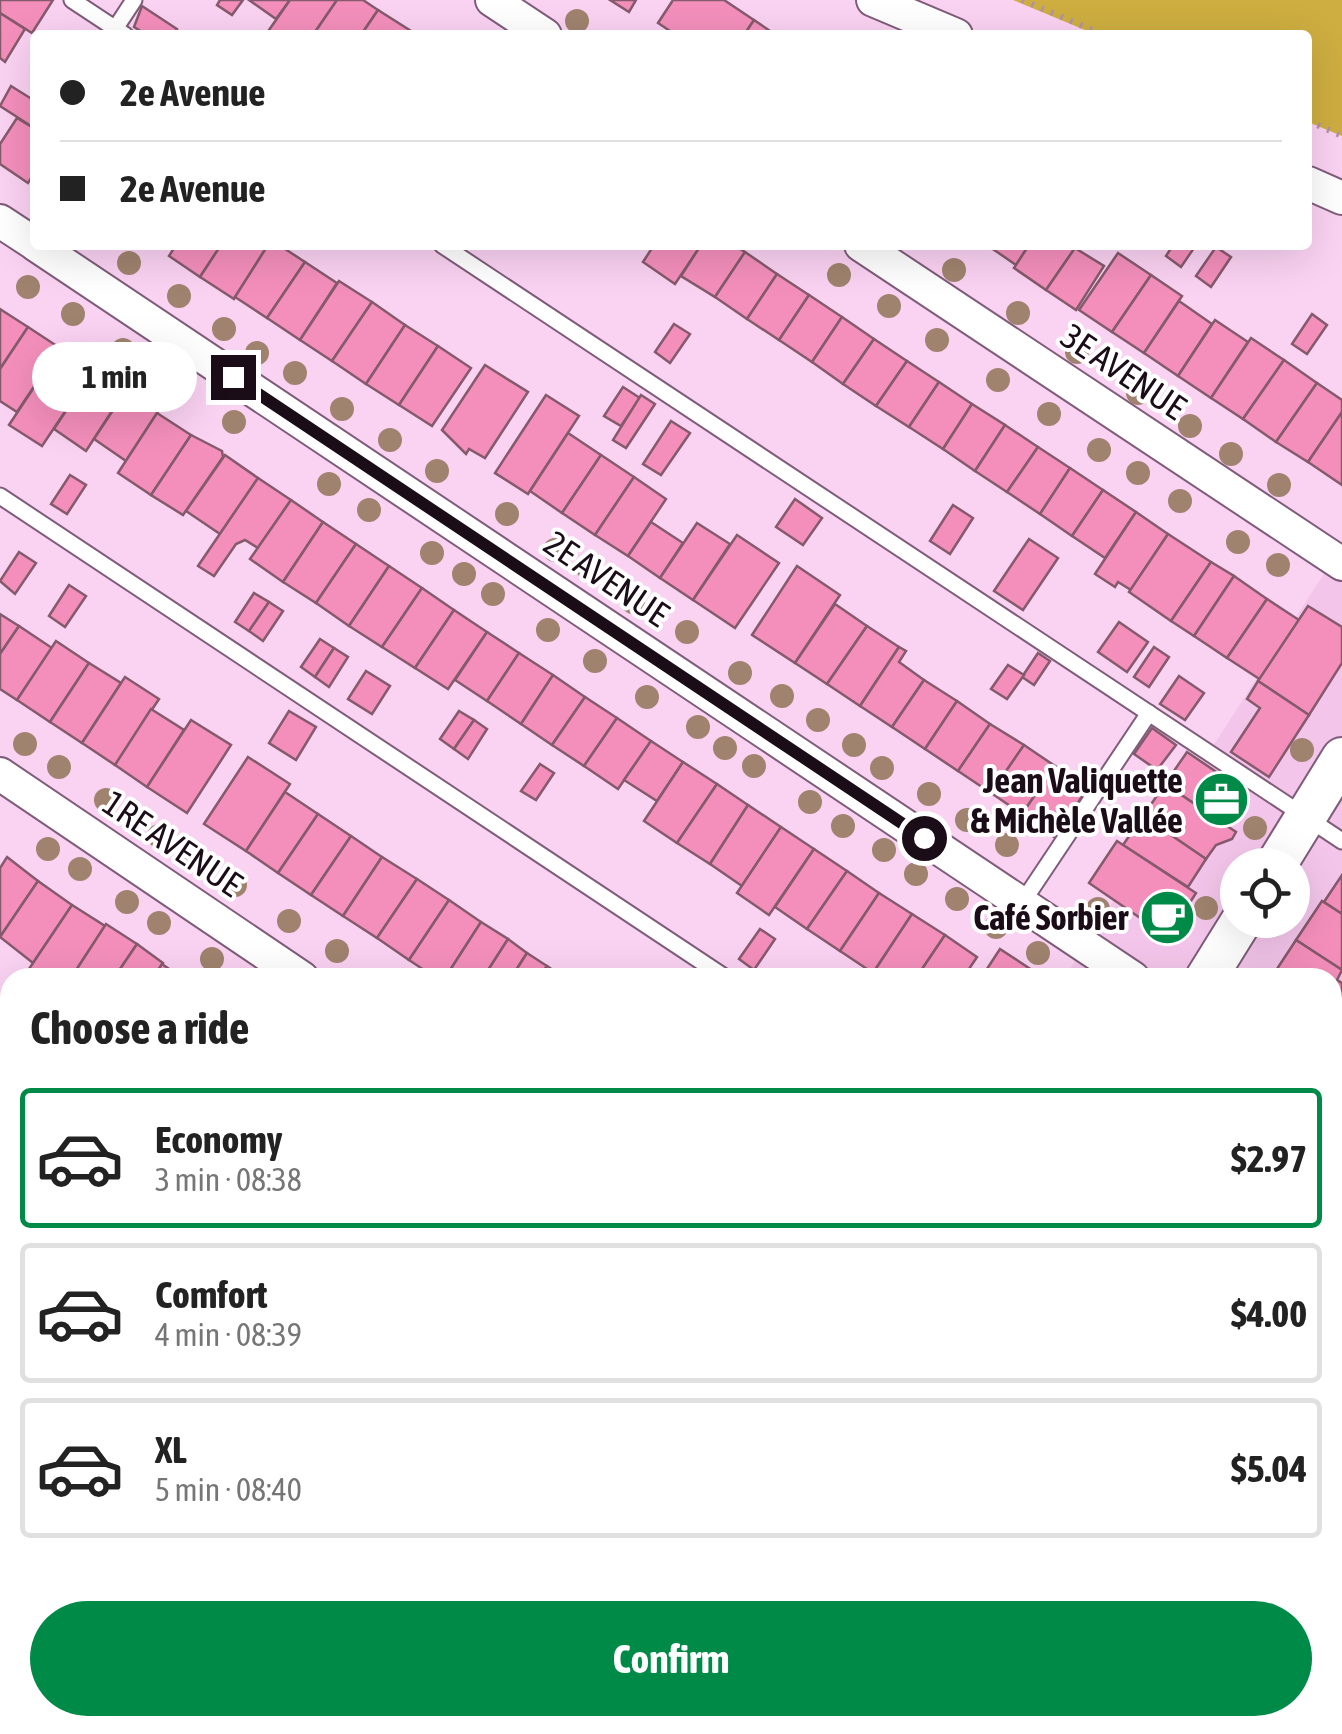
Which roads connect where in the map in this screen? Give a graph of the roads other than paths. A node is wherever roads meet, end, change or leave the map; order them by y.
1 (72, 0) edge
2 (134, 0) edge
3 (492, 0) edge
4 (873, 0) edge
5 (113, 30) edge
6 (119, 30) edge
7 (537, 30) edge
8 (944, 30) edge
9 (1312, 185) edge
10 (1342, 198) edge
11 (0, 221) edge
12 (30, 241) edge
13 (43, 250) edge
14 (450, 250) edge
15 (869, 250) edge
16 (0, 496) edge
17 (1342, 564) edge
18 (1150, 714) junction
19 (1342, 758) edge
20 (0, 774) edge
21 (1306, 817) junction
22 (1342, 841) edge
23 (1287, 848) edge
24 (1022, 904) junction
25 (1231, 938) edge
26 (287, 968) edge
27 (711, 968) edge
28 (1118, 968) edge
29 (1212, 968) edge

1 - 5 lane
2 - 6 lane
3 - 7 street
4 - 8 street
9 - 10 street
11 - 12 street, 2E AVENUE
13 - 24 street, 2E AVENUE
14 - 18 lane
15 - 17 street, 3E AVENUE
16 - 27 lane
18 - 21 lane
18 - 24 lane
19 - 21 street
20 - 26 street, 1RE AVENUE
21 - 22 lane
21 - 23 street
24 - 28 street, 2E AVENUE
25 - 29 street

